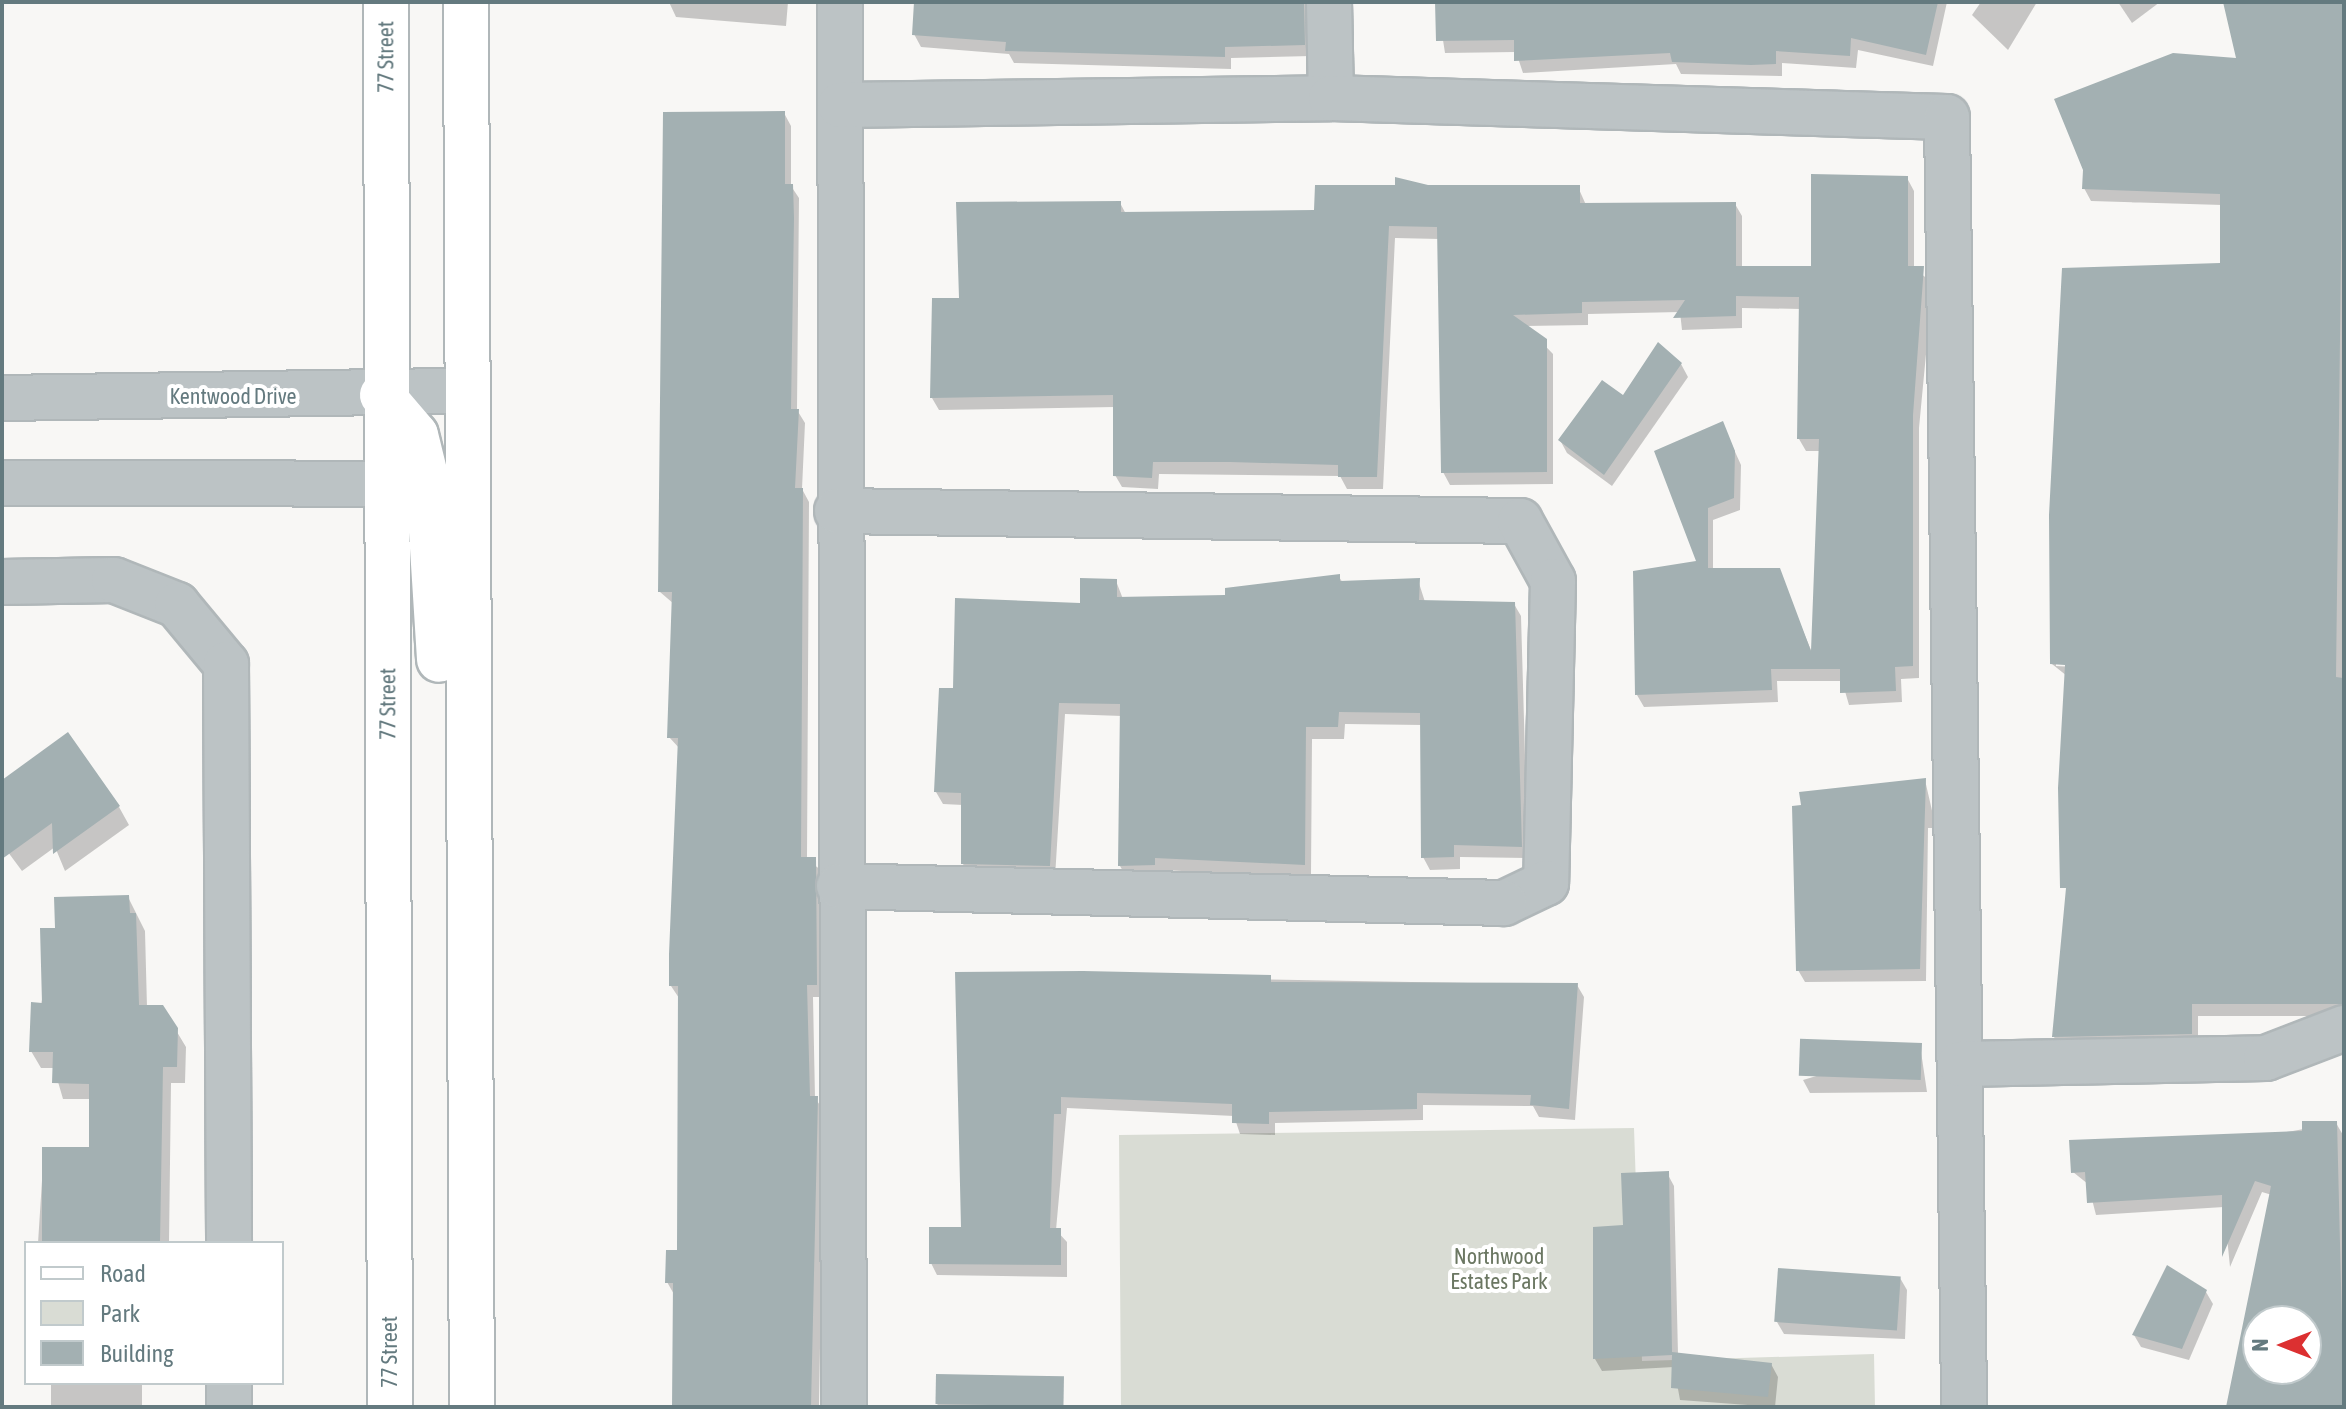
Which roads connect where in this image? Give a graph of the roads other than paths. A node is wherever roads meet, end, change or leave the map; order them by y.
1 (386, 2) edge
2 (466, 2) edge
3 (840, 2) edge
4 (1329, 2) edge
5 (1331, 98) junction
6 (840, 105) junction
7 (464, 391) junction
8 (382, 395) junction
9 (2, 398) edge
10 (2, 483) edge
11 (426, 484) junction
12 (837, 511) junction
13 (2, 582) edge
14 (839, 886) junction
15 (2344, 1028) edge
16 (1960, 1064) junction
17 (229, 1241) edge
18 (229, 1385) edge
19 (229, 1407) edge
20 (390, 1407) edge
21 (472, 1407) edge
22 (844, 1407) edge
23 (1964, 1407) edge

1 - 8 main road, 77 Street
2 - 7 main road, 77 Street
3 - 6 street
4 - 5 street
5 - 6 street
5 - 16 street
6 - 12 street
7 - 8 street, Kentwood Drive
7 - 11 main road, 77 Street
8 - 9 street, Kentwood Drive
8 - 11 main road
10 - 11 street
11 - 20 main road, 77 Street
11 - 21 main road
12 - 14 street
12 - 14 street
13 - 17 street
14 - 22 street
15 - 16 street
16 - 23 street
18 - 19 street

